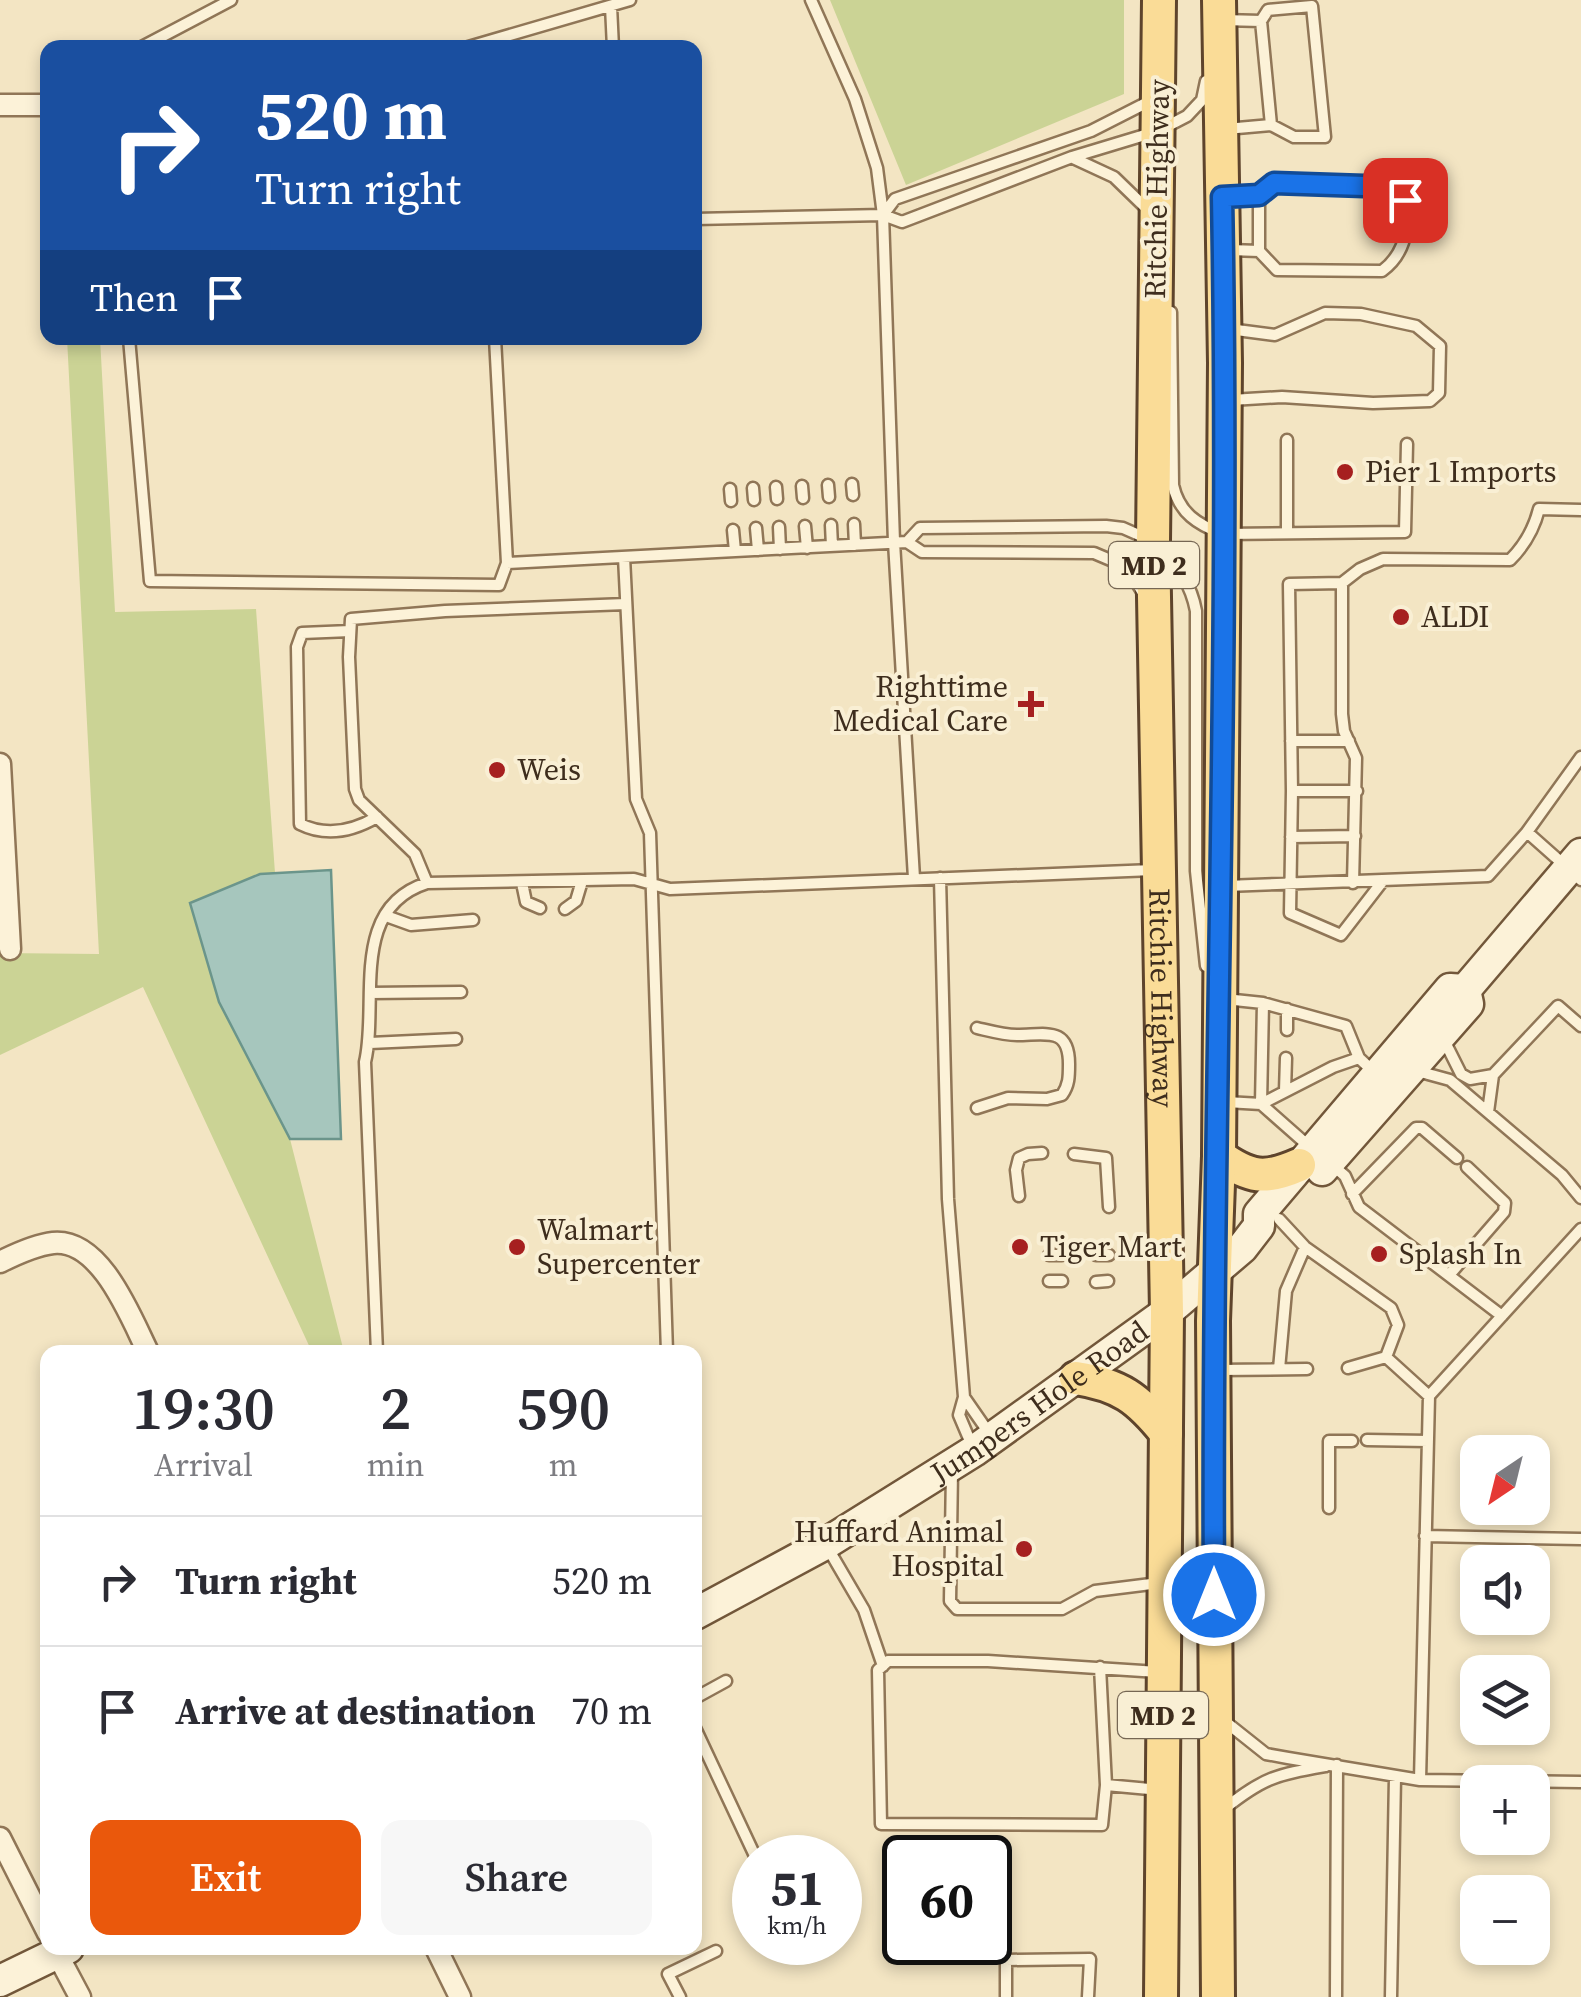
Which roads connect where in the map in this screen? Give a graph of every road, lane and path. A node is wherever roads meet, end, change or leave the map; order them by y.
1 (231, 0) edge
2 (630, 0) edge
3 (811, 0) edge
4 (1160, 0) edge
5 (610, 6) junction
6 (1219, 10) edge
7 (1261, 22) junction
8 (155, 40) edge
9 (492, 40) edge
10 (612, 40) edge
11 (1158, 96) junction
12 (40, 104) edge
13 (0, 105) edge
14 (1271, 125) junction
15 (1221, 130) junction
16 (1158, 131) junction
17 (1072, 157) junction
18 (1259, 195) junction
19 (1222, 197) junction
20 (883, 215) junction
21 (702, 219) edge
22 (1157, 219) junction
23 (1223, 250) junction
24 (1259, 251) junction
25 (1169, 286) dead end
26 (1170, 306) dead end
27 (1224, 328) junction
28 (130, 345) edge
29 (495, 345) edge
30 (1225, 400) junction
31 (1286, 440) dead end
32 (1407, 444) dead end
33 (1581, 510) edge
34 (831, 524) dead end
35 (854, 524) dead end
36 (805, 526) dead end
37 (779, 527) dead end
38 (756, 528) dead end
39 (733, 530) dead end
40 (1287, 533) junction
41 (1223, 534) junction
42 (894, 542) junction
43 (907, 542) junction
44 (1154, 542) junction
45 (854, 545) junction
46 (832, 546) junction
47 (806, 548) junction
48 (780, 549) junction
49 (758, 550) junction
50 (735, 551) junction
51 (624, 558) junction
52 (507, 564) junction
53 (1342, 583) junction
54 (626, 604) junction
55 (350, 631) junction
56 (1155, 653) junction
57 (1291, 741) junction
58 (1349, 741) junction
59 (1581, 757) edge
60 (0, 764) edge
61 (1292, 791) junction
62 (1356, 791) junction
63 (377, 817) junction
64 (1526, 832) junction
65 (1355, 836) junction
66 (1291, 837) junction
67 (1577, 868) edge
68 (1159, 870) junction
69 (914, 878) junction
70 (940, 878) junction
71 (582, 881) junction
72 (1382, 882) junction
73 (522, 883) junction
74 (650, 883) junction
75 (1353, 883) junction
76 (427, 884) junction
77 (1292, 884) junction
78 (1220, 886) junction
79 (4, 905) edge
80 (540, 908) dead end
81 (565, 908) dead end
82 (386, 916) junction
83 (473, 920) dead end
84 (10, 949) dead end
85 (1466, 990) junction
86 (461, 992) dead end
87 (370, 993) junction
88 (1218, 998) junction
89 (1263, 1003) junction
90 (1287, 1010) junction
91 (1581, 1026) edge
92 (977, 1028) dead end
93 (1287, 1030) dead end
94 (1441, 1035) junction
95 (456, 1039) dead end
96 (370, 1043) junction
97 (1218, 1054) junction
98 (1319, 1057) dead end
99 (1286, 1058) dead end
100 (1368, 1066) junction
101 (1411, 1069) junction
102 (1318, 1074) junction
103 (1493, 1075) junction
104 (1285, 1091) junction
105 (1218, 1102) junction
106 (1262, 1104) junction
107 (977, 1108) dead end
108 (1488, 1112) junction
109 (1042, 1154) dead end
110 (1074, 1154) dead end
111 (1219, 1156) junction
112 (1457, 1158) dead end
113 (1314, 1159) junction
114 (1467, 1167) dead end
115 (1581, 1176) edge
116 (1570, 1183) junction
117 (1352, 1194) junction
118 (1019, 1196) dead end
119 (1581, 1198) edge
120 (1109, 1207) dead end
121 (1269, 1223) junction
122 (1581, 1229) edge
123 (1305, 1246) junction
124 (1049, 1255) dead end
125 (1062, 1255) dead end
126 (0, 1262) edge
127 (1213, 1271) junction
128 (1450, 1274) junction
129 (1049, 1282) dead end
130 (1062, 1282) dead end
131 (1167, 1312) junction
132 (1502, 1316) junction
133 (144, 1345) edge
134 (378, 1345) edge
135 (667, 1345) edge
136 (1386, 1356) junction
137 (1348, 1368) dead end
138 (1279, 1369) junction
139 (1306, 1369) dead end
140 (1213, 1370) junction
141 (1076, 1378) junction
142 (1429, 1396) junction
143 (964, 1397) junction
144 (1166, 1432) junction
145 (1367, 1440) dead end
146 (1352, 1441) dead end
147 (1428, 1441) junction
148 (973, 1452) junction
149 (1329, 1508) dead end
150 (1425, 1536) junction
151 (1581, 1539) edge
152 (825, 1544) junction
153 (1164, 1583) junction
154 (702, 1610) edge
155 (883, 1666) junction
156 (1100, 1667) junction
157 (1164, 1673) junction
158 (726, 1681) dead end
159 (702, 1694) edge
160 (1216, 1714) junction
161 (702, 1743) edge
162 (1337, 1765) junction
163 (1395, 1777) junction
164 (1420, 1780) junction
165 (1581, 1782) edge
166 (1106, 1785) junction
167 (1163, 1790) junction
168 (1218, 1815) junction
169 (745, 1835) edge
170 (0, 1838) edge
171 (40, 1913) edge
172 (716, 1951) dead end
173 (42, 1955) edge
174 (61, 1955) edge
175 (439, 1955) edge
176 (0, 1982) edge
177 (80, 1997) edge
178 (460, 1997) edge
179 (680, 1997) edge
180 (1006, 1997) edge
181 (1088, 1997) edge
182 (1160, 1997) edge
183 (1218, 1997) edge
184 (1336, 1997) edge
185 (1391, 1997) edge

1 - 8 lane
2 - 5 lane
3 - 20 lane
4 - 11 main road, Ritchie Highway / MD 2
5 - 9 lane
5 - 10 lane
6 - 7 lane
6 - 15 main road, Ritchie Highway / MD 2
6 - 16 lane
7 - 14 lane
7 - 14 lane
11 - 16 main road, Ritchie Highway / MD 2
11 - 20 lane
12 - 13 street
14 - 15 lane
15 - 19 main road, Ritchie Highway / MD 2
16 - 17 lane
16 - 22 main road, Ritchie Highway / MD 2
16 - 25 lane
17 - 20 lane
17 - 22 lane
18 - 19 lane
18 - 24 lane
18 - 24 lane
19 - 23 main road, Ritchie Highway / MD 2
20 - 21 lane
20 - 42 lane
22 - 44 main road, Ritchie Highway / MD 2
23 - 24 lane
23 - 27 main road, Ritchie Highway / MD 2
26 - 41 lane
27 - 30 main road, Ritchie Highway / MD 2
27 - 30 lane
28 - 52 lane
29 - 52 lane
30 - 41 main road, Ritchie Highway / MD 2
31 - 40 lane
32 - 40 lane
33 - 53 lane
34 - 46 lane
35 - 45 lane
36 - 47 lane
37 - 48 lane
38 - 49 lane
39 - 50 lane
40 - 41 lane
41 - 78 main road, Ritchie Highway / MD 2
42 - 43 lane
42 - 45 lane
42 - 69 lane
43 - 44 lane
43 - 56 lane
44 - 56 main road, Ritchie Highway / MD 2
44 - 97 lane
45 - 46 lane
46 - 47 lane
47 - 48 lane
48 - 49 lane
49 - 50 lane
50 - 51 lane
51 - 52 lane
51 - 54 lane
53 - 57 lane
53 - 58 lane
54 - 55 lane
54 - 74 lane
55 - 63 lane
55 - 63 lane
56 - 68 main road, Ritchie Highway / MD 2
57 - 58 lane
57 - 61 lane
58 - 62 lane
59 - 64 lane
60 - 79 street
61 - 62 lane
61 - 66 lane
62 - 65 lane
63 - 76 lane
64 - 67 lane
64 - 72 lane
65 - 66 lane
65 - 75 lane
66 - 77 lane
67 - 85 main road, Jumpers Hole Road
68 - 70 lane
68 - 131 main road, Ritchie Highway / MD 2
69 - 70 lane
69 - 74 lane
70 - 143 lane
71 - 73 lane
71 - 74 lane
71 - 81 lane
72 - 75 lane
72 - 77 lane
73 - 76 lane
73 - 80 lane
74 - 135 lane
75 - 77 lane
76 - 82 lane
77 - 78 lane
78 - 88 main road, Ritchie Highway / MD 2
79 - 84 street
82 - 83 lane
82 - 87 lane
85 - 94 main road, Jumpers Hole Road
85 - 100 main road, Jumpers Hole Road
86 - 87 lane
87 - 96 lane
88 - 89 lane
88 - 97 main road, Ritchie Highway / MD 2
89 - 90 lane
89 - 106 lane
90 - 93 lane
90 - 100 lane
91 - 103 lane
92 - 107 lane
94 - 101 main road, Jumpers Hole Road
94 - 103 lane
95 - 96 lane
96 - 134 lane
97 - 105 main road, Ritchie Highway / MD 2
98 - 102 lane
99 - 104 lane
100 - 102 lane
100 - 113 main road, Jumpers Hole Road
101 - 108 lane
101 - 113 main road, Jumpers Hole Road
102 - 104 lane
103 - 108 lane
104 - 106 lane
105 - 106 lane
105 - 111 main road, Ritchie Highway / MD 2
106 - 113 lane
108 - 116 lane
109 - 118 lane
110 - 120 lane
111 - 113 main road
111 - 127 main road, Ritchie Highway / MD 2
112 - 117 lane
113 - 117 lane
113 - 121 main road, Jumpers Hole Road
114 - 128 lane
115 - 116 lane
116 - 119 lane
117 - 128 lane
121 - 123 lane
121 - 127 main road, Jumpers Hole Road
122 - 132 lane
123 - 136 lane
123 - 138 lane
124 - 125 lane
126 - 133 street
127 - 131 main road, Jumpers Hole Road
127 - 140 main road, Ritchie Highway / MD 2
128 - 132 lane
129 - 130 lane
131 - 141 main road, Jumpers Hole Road
131 - 144 main road, Ritchie Highway / MD 2
132 - 142 lane
136 - 137 lane
136 - 142 lane
138 - 139 lane
138 - 140 lane
140 - 160 main road, Ritchie Highway / MD 2
141 - 144 main road
141 - 148 main road, Jumpers Hole Road
142 - 147 lane
143 - 148 lane
143 - 148 lane
144 - 153 main road, Ritchie Highway / MD 2
145 - 147 lane
146 - 149 lane
147 - 150 lane
148 - 152 main road, Jumpers Hole Road
148 - 153 lane
150 - 151 lane
150 - 164 lane
152 - 154 main road, Jumpers Hole Road
152 - 155 lane
153 - 157 main road, Ritchie Highway / MD 2
155 - 156 lane
155 - 166 lane
156 - 157 lane
156 - 166 lane
157 - 167 main road, Ritchie Highway / MD 2
158 - 159 lane
160 - 162 lane
160 - 168 main road, Ritchie Highway / MD 2
161 - 169 lane
162 - 163 lane
162 - 168 lane
162 - 184 lane
163 - 164 lane
163 - 185 lane
164 - 165 lane
166 - 167 lane
167 - 182 main road, Ritchie Highway / MD 2
168 - 183 main road, Ritchie Highway / MD 2
170 - 171 street
172 - 179 lane
173 - 176 main road
174 - 177 street
175 - 178 street
180 - 181 lane

